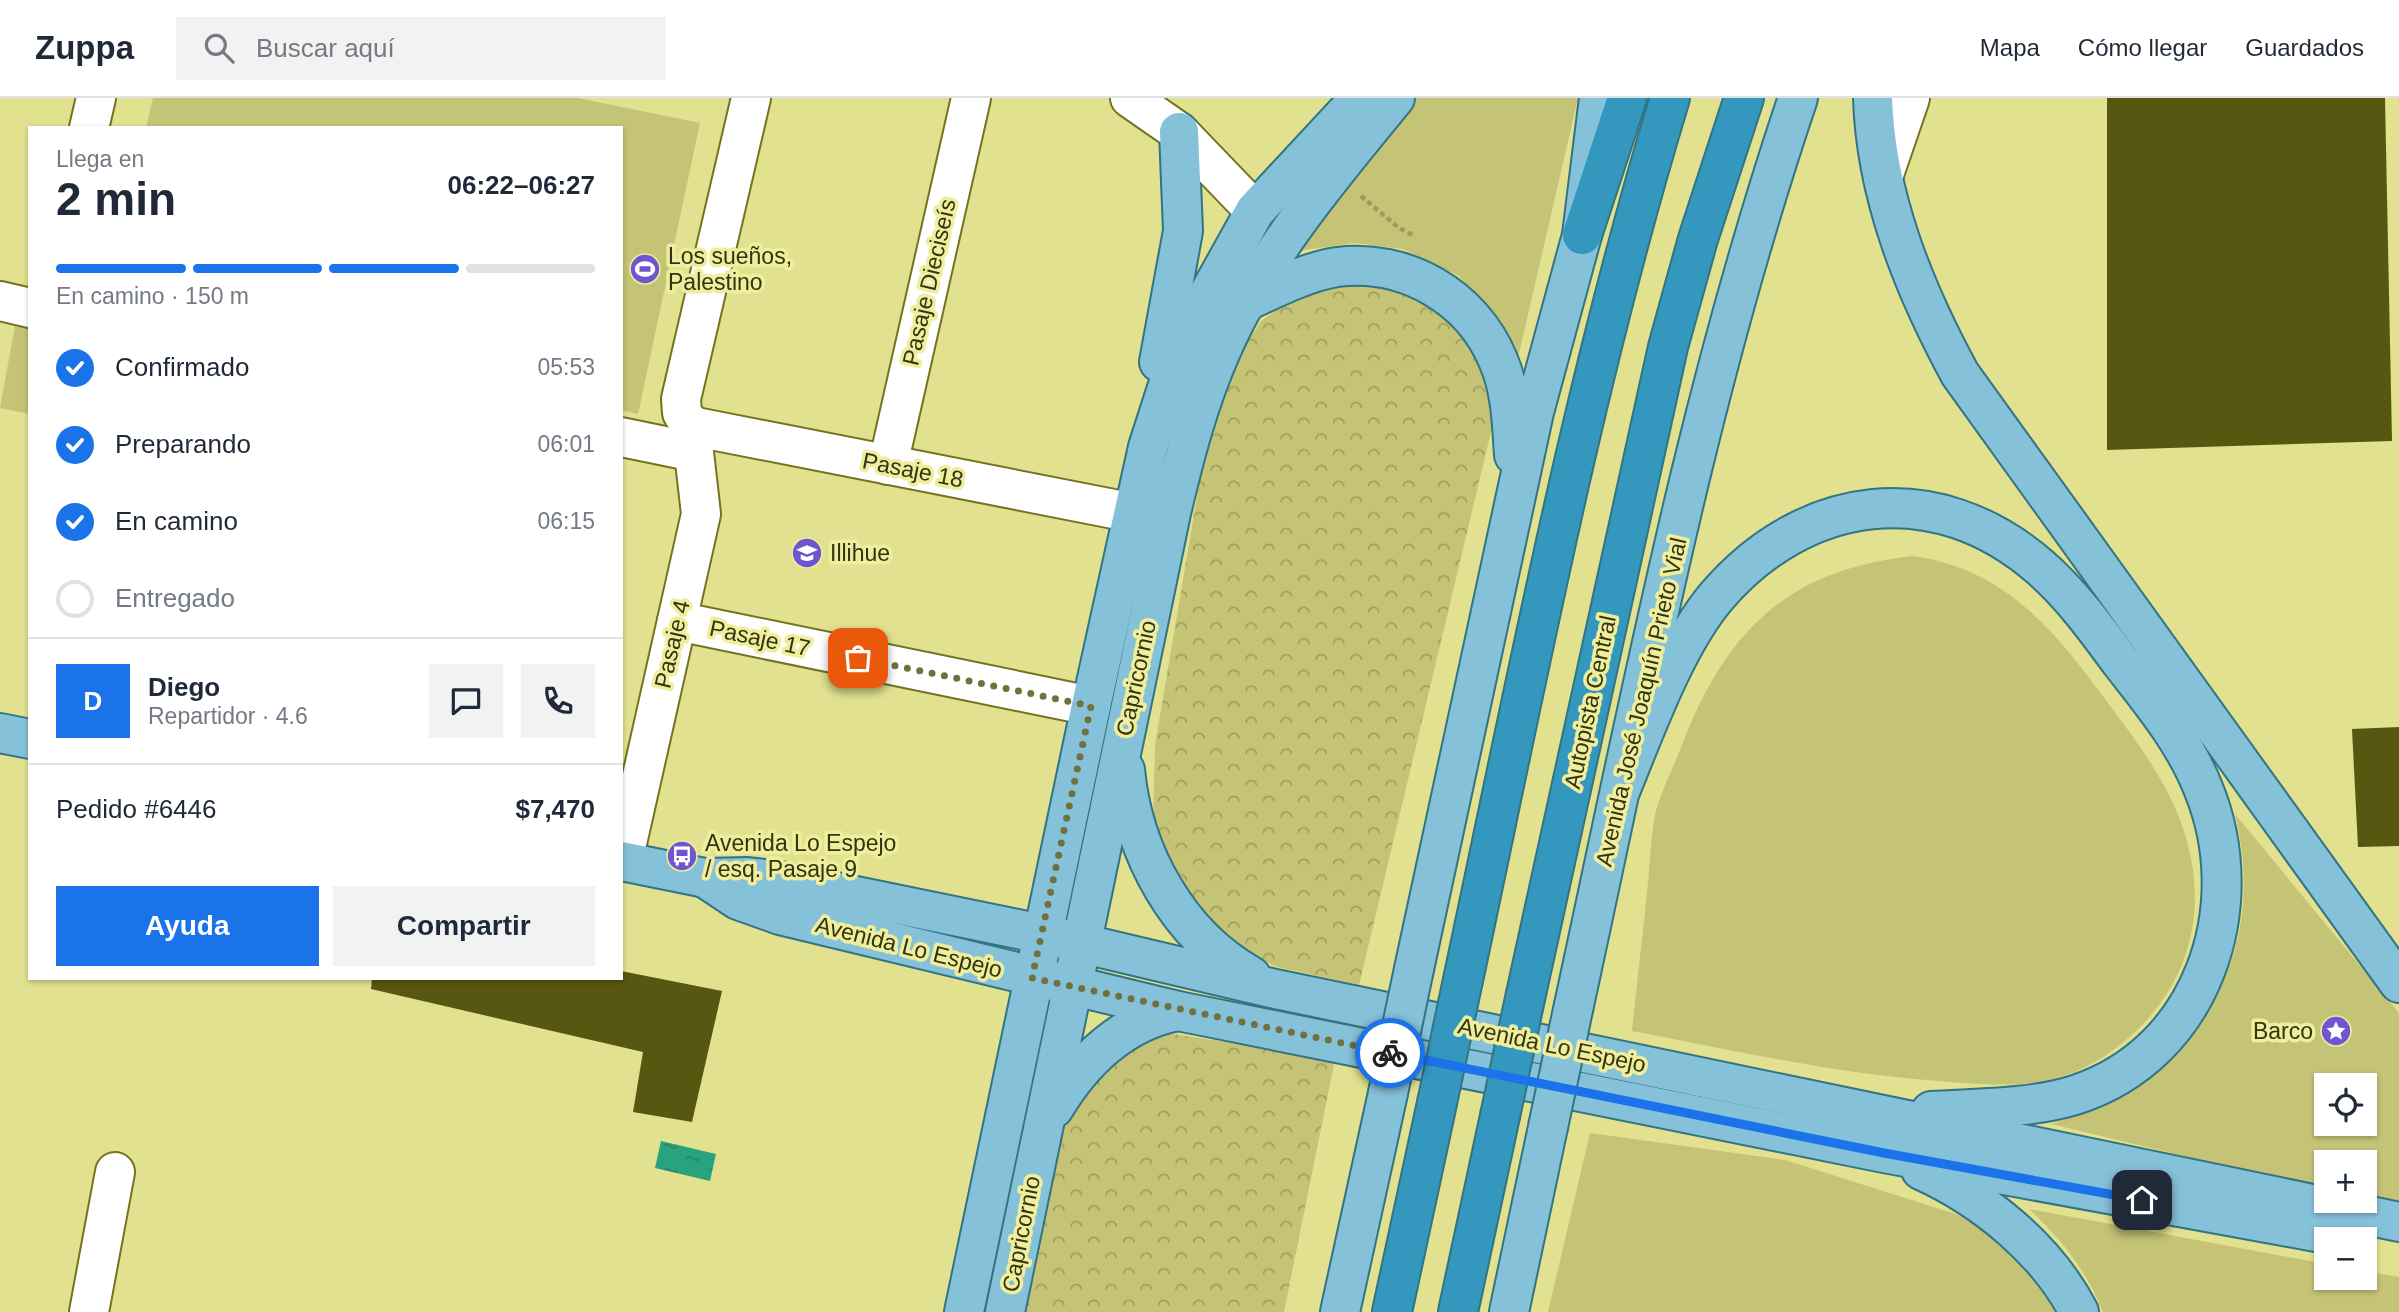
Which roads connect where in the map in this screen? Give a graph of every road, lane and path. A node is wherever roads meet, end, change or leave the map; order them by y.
1 (96, 98) edge
2 (751, 98) edge
3 (971, 98) edge
4 (1130, 98) edge
5 (1360, 98) edge
6 (1395, 98) edge
7 (1599, 98) edge
8 (1627, 98) edge
9 (1670, 98) edge
10 (1744, 98) edge
11 (1798, 98) edge
12 (1873, 98) edge
13 (1910, 98) edge
14 (1173, 115) edge
15 (89, 126) edge
16 (1883, 177) junction
17 (1318, 191) junction
18 (1255, 211) junction
19 (1582, 235) junction
20 (0, 301) edge
21 (1247, 302) junction
22 (28, 308) edge
23 (623, 437) edge
24 (693, 439) junction
25 (1148, 447) junction
26 (888, 465) junction
27 (1515, 496) junction
28 (1134, 513) junction
29 (677, 621) junction
30 (1091, 706) junction
31 (0, 733) edge
32 (28, 739) edge
33 (1123, 743) junction
34 (1621, 789) junction
35 (623, 857) edge
36 (623, 861) edge
37 (705, 878) junction
38 (1042, 934) junction
39 (1081, 943) junction
40 (1032, 978) junction
41 (2399, 983) edge
42 (1072, 986) junction
43 (1271, 988) junction
44 (1178, 1011) junction
45 (1875, 1111) junction
46 (1042, 1128) junction
47 (1884, 1153) junction
48 (115, 1172) dead end
49 (2399, 1222) edge
50 (2314, 1231) edge
51 (2377, 1243) edge
52 (2399, 1247) edge
53 (89, 1312) edge
54 (964, 1312) edge
55 (1005, 1312) edge
56 (1340, 1312) edge
57 (1392, 1312) edge
58 (1458, 1312) edge
59 (1509, 1312) edge
60 (2079, 1312) edge

1 - 15 street
2 - 24 street, Pasaje 4
3 - 26 street, Pasaje Dieciseís
4 - 14 street
5 - 18 main road, Capricornio
6 - 17 main road, Capricornio
7 - 19 main road
8 - 19 highway
9 - 57 highway, bridge
10 - 58 highway, Autopista Central, bridge
11 - 34 main road, Avenida José Joaquín Prieto Vial
12 - 16 main road
13 - 16 street
14 - 18 street
14 - 25 main road
16 - 41 main road
17 - 18 main road
17 - 21 main road, Capricornio
18 - 21 main road
18 - 25 main road, Capricornio
19 - 27 main road
20 - 22 street
21 - 27 main road
21 - 33 main road, Capricornio
23 - 24 street, Pasaje 18
24 - 26 street, Pasaje 18
24 - 29 street, Pasaje 4
25 - 28 main road, Capricornio
26 - 28 street, Pasaje 18
27 - 56 main road, bridge
28 - 30 main road, Capricornio
29 - 30 street, Pasaje 17
29 - 35 street, Pasaje 4
30 - 38 main road, Capricornio
31 - 32 main road
33 - 39 main road, Capricornio
33 - 43 main road
34 - 45 main road
34 - 59 main road, Avenida José Joaquín Prieto Vial, bridge
36 - 37 main road, Avenida Lo Espejo
37 - 38 main road, Avenida Lo Espejo
37 - 40 main road, Avenida Lo Espejo
38 - 39 main road, Avenida Lo Espejo
38 - 40 main road, Capricornio
39 - 42 main road, Capricornio
39 - 43 main road, Avenida Lo Espejo
40 - 42 main road, Avenida Lo Espejo
40 - 54 main road, Capricornio
42 - 44 main road, Avenida Lo Espejo
42 - 46 main road, Capricornio
43 - 45 main road, Avenida Lo Espejo
44 - 46 main road
44 - 47 main road, Avenida Lo Espejo
45 - 49 main road, Avenida Lo Espejo
46 - 55 main road, Capricornio
47 - 50 main road, Avenida Lo Espejo
47 - 60 main road
48 - 53 street
51 - 52 main road

